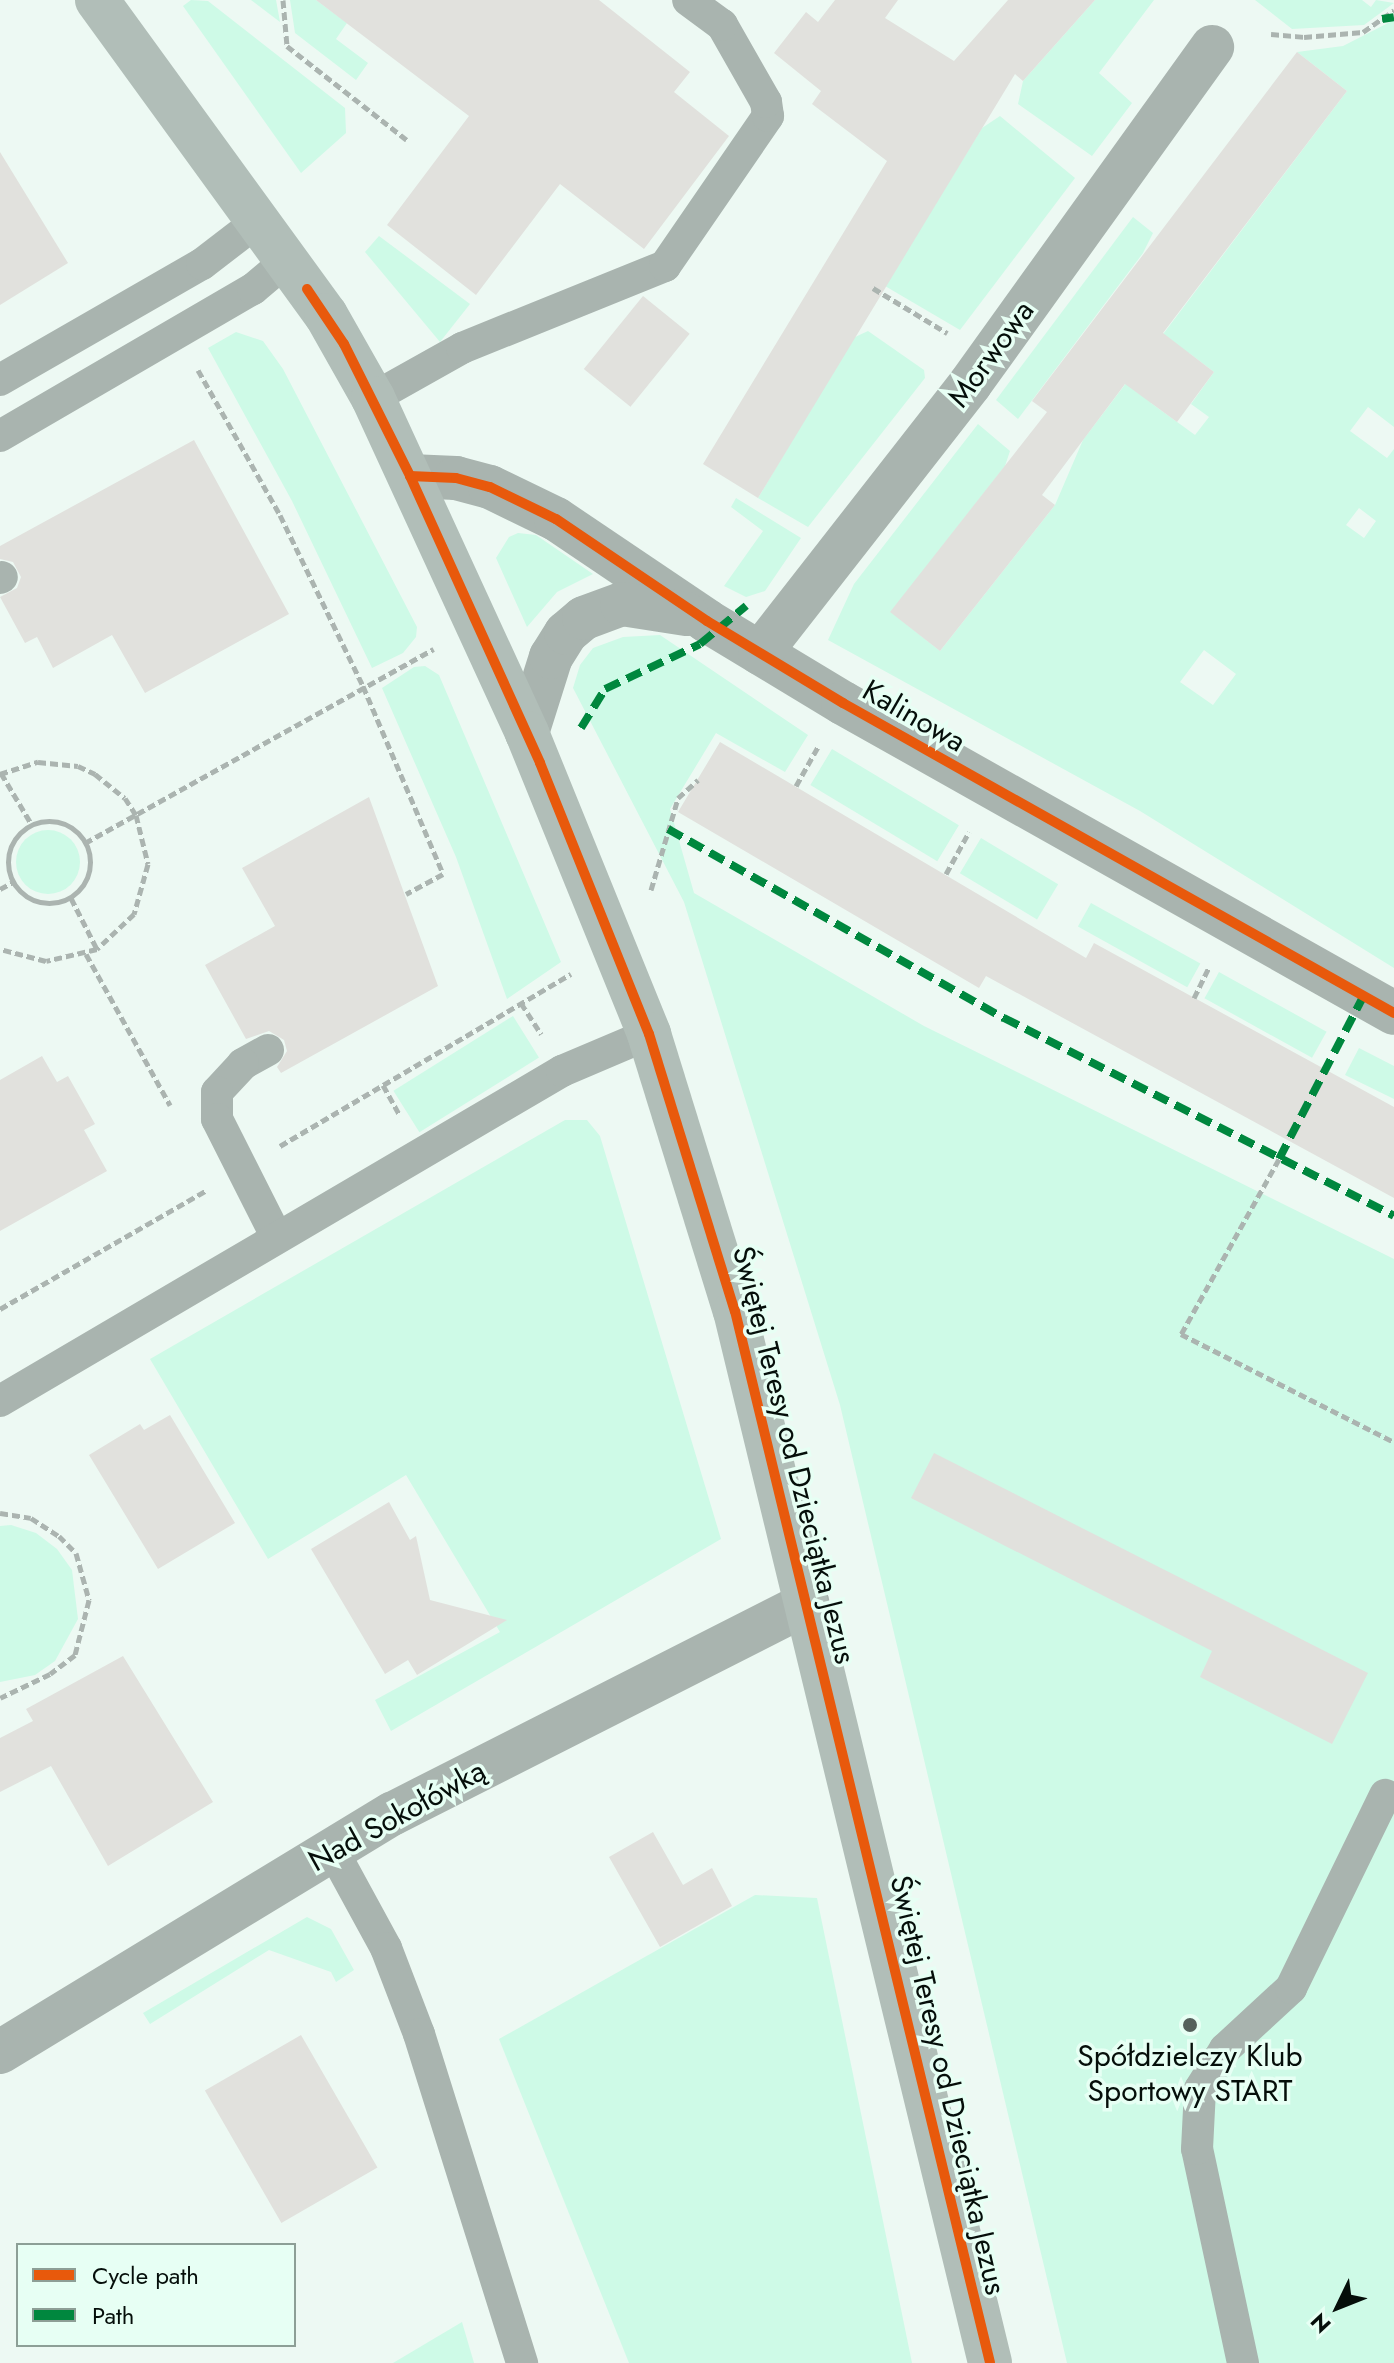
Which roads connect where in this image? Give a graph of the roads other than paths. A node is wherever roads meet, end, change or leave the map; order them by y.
1 (97, 0) edge
2 (688, 0) edge
3 (1212, 47) dead end
4 (258, 221) junction
5 (286, 261) junction
6 (0, 380) edge
7 (373, 398) junction
8 (0, 436) edge
9 (410, 476) junction
10 (707, 621) junction
11 (760, 653) junction
12 (527, 733) junction
13 (1394, 1013) edge
14 (649, 1034) junction
15 (268, 1050) dead end
16 (276, 1236) junction
17 (0, 1401) edge
18 (808, 1603) junction
19 (1385, 1795) dead end
20 (332, 1849) junction
21 (0, 2052) edge
22 (522, 2363) edge
23 (990, 2363) edge
24 (1243, 2363) edge

1 - 4 street, Świętej Teresy od Dzieciątka Jezus
2 - 7 lane
3 - 11 street, Morwowa
4 - 5 street, Świętej Teresy od Dzieciątka Jezus
4 - 6 lane
5 - 7 street, Świętej Teresy od Dzieciątka Jezus
5 - 8 lane
7 - 9 street, Świętej Teresy od Dzieciątka Jezus
9 - 10 street, Kalinowa
9 - 12 street, Świętej Teresy od Dzieciątka Jezus
10 - 11 street, Kalinowa
10 - 12 street, Kalinowa
11 - 13 street, Kalinowa
12 - 14 street, Świętej Teresy od Dzieciątka Jezus
14 - 16 lane
14 - 18 street, Świętej Teresy od Dzieciątka Jezus
15 - 16 lane
16 - 17 lane
18 - 20 street, Nad Sokołówką
18 - 23 street, Świętej Teresy od Dzieciątka Jezus
19 - 24 lane
20 - 21 street, Nad Sokołówką
20 - 22 lane

